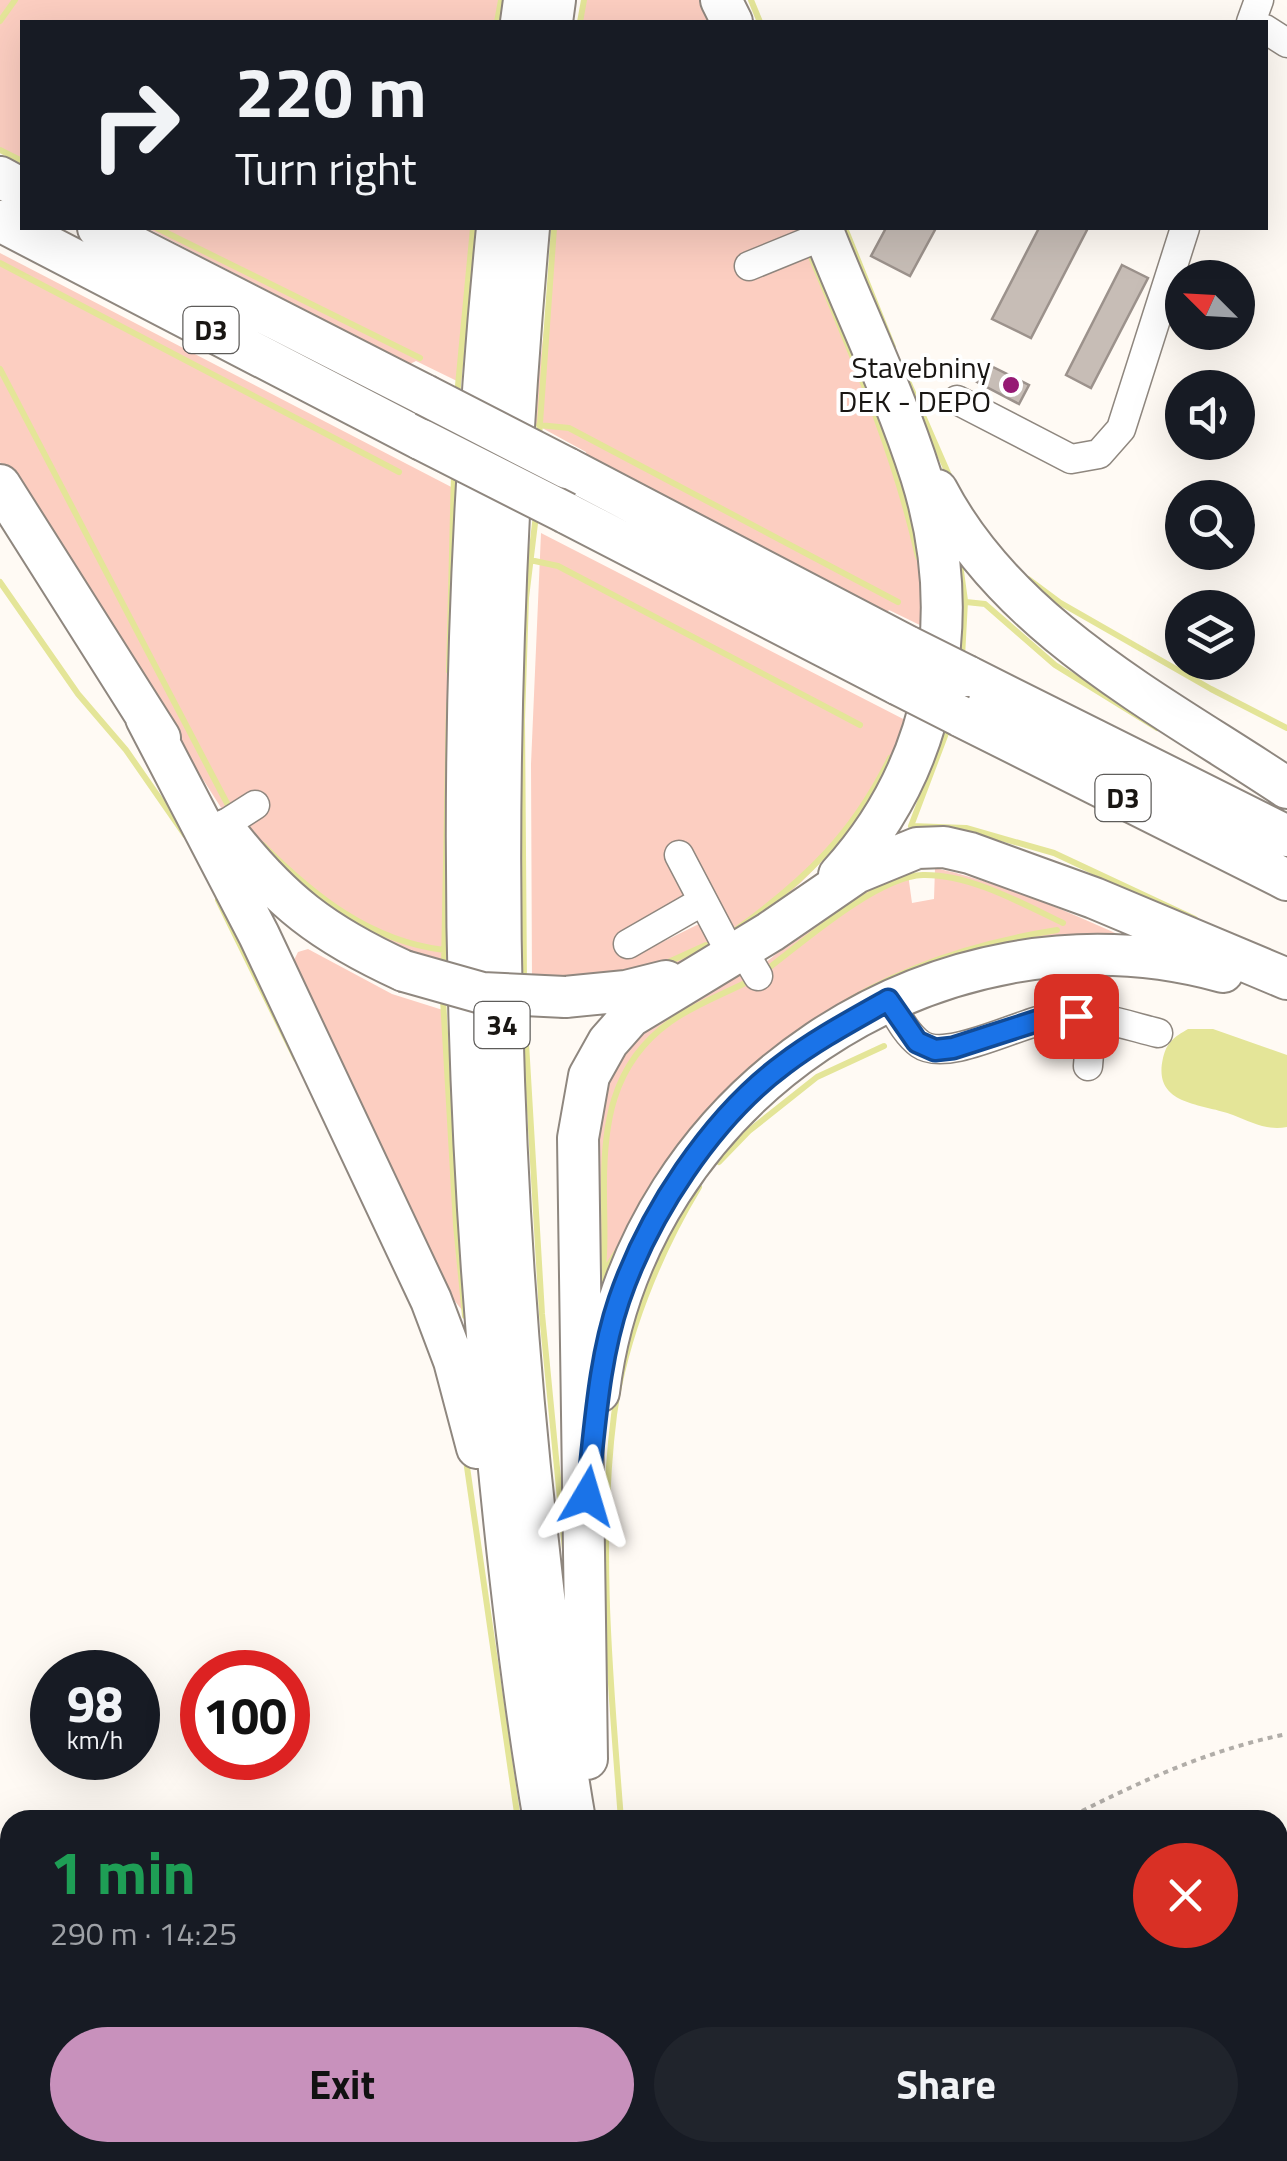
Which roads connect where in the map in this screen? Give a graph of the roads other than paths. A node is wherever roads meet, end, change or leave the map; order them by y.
1 (0, 221) edge
2 (102, 230) edge
3 (497, 230) edge
4 (528, 230) edge
5 (1185, 230) edge
6 (823, 231) edge
7 (749, 266) dead end
8 (956, 400) dead end
9 (894, 402) junction
10 (0, 485) edge
11 (904, 666) junction
12 (146, 718) junction
13 (1287, 788) edge
14 (1287, 836) edge
15 (678, 855) dead end
16 (1287, 880) edge
17 (703, 902) junction
18 (808, 906) junction
19 (628, 944) dead end
20 (739, 961) junction
21 (1287, 978) edge
22 (1287, 991) edge
23 (888, 1000) junction
24 (1092, 1017) junction
25 (1158, 1033) dead end
26 (1088, 1066) dead end
27 (582, 1535) junction
28 (514, 1623) junction
29 (542, 1810) edge
30 (573, 1810) edge
31 (590, 1810) edge

1 - 11 highway, D3, bridge
2 - 11 highway, D3, bridge
3 - 28 highway, 34
4 - 30 highway, 34
5 - 8 lane
6 - 7 lane
6 - 9 highway
9 - 13 highway
9 - 18 highway
10 - 12 highway
11 - 14 highway, D3, bridge
11 - 16 highway, D3, bridge
12 - 20 highway, bridge
12 - 28 highway
15 - 17 lane
17 - 19 lane
17 - 20 lane
18 - 20 highway
18 - 21 highway
20 - 27 highway
22 - 23 highway
23 - 24 lane
23 - 27 highway
24 - 25 lane
24 - 26 lane
27 - 31 highway
28 - 29 highway, 34

